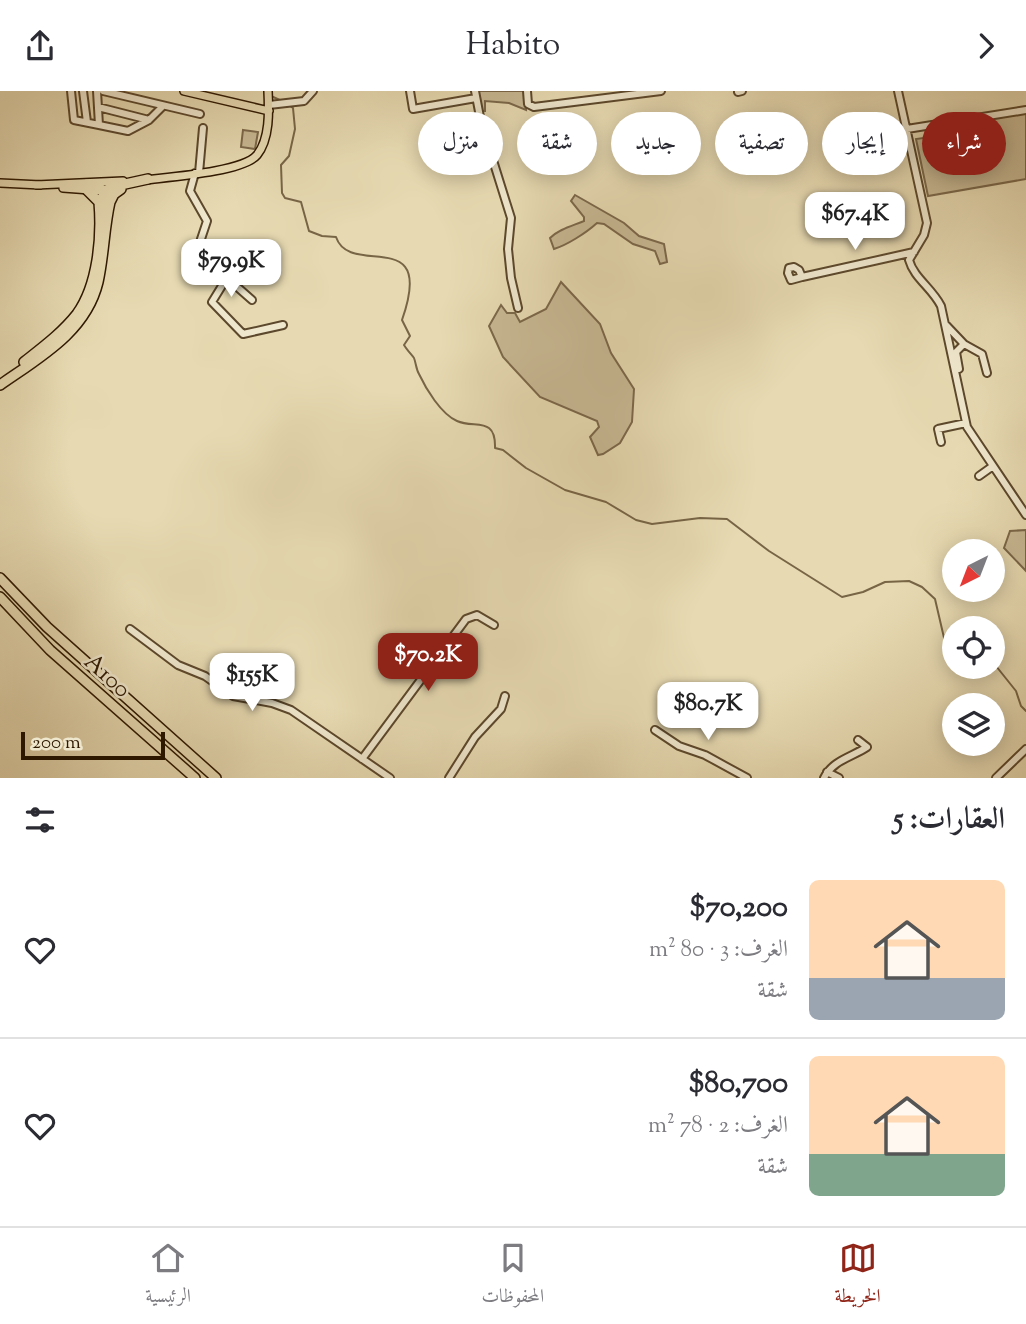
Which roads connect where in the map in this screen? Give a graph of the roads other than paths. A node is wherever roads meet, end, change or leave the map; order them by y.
1 (71, 91) edge
2 (83, 91) edge
3 (97, 91) edge
4 (103, 91) edge
5 (184, 91) edge
6 (313, 91) edge
7 (410, 91) edge
8 (527, 91) edge
9 (582, 91) edge
10 (661, 91) edge
11 (898, 91) edge
12 (202, 93) edge
13 (476, 94) edge
14 (583, 101) junction
15 (270, 102) edge
16 (163, 106) junction
17 (98, 107) junction
18 (1026, 110) edge
19 (902, 112) edge
20 (200, 114) dead end
21 (149, 120) junction
22 (87, 122) junction
23 (99, 125) junction
24 (203, 128) dead end
25 (908, 129) edge
26 (908, 138) edge
27 (197, 173) junction
28 (162, 178) junction
29 (148, 179) junction
30 (0, 183) edge
31 (87, 187) junction
32 (121, 189) junction
33 (104, 191) junction
34 (104, 211) junction
35 (914, 252) junction
36 (802, 277) dead end
37 (227, 278) junction
38 (252, 300) dead end
39 (519, 308) dead end
40 (945, 324) junction
41 (283, 325) dead end
42 (964, 344) junction
43 (959, 369) dead end
44 (987, 373) dead end
45 (0, 378) edge
46 (0, 385) edge
47 (966, 423) junction
48 (941, 442) dead end
49 (993, 466) junction
50 (979, 476) dead end
51 (1026, 515) edge
52 (0, 571) edge
53 (0, 578) edge
54 (0, 599) edge
55 (494, 625) dead end
56 (130, 629) dead end
57 (75, 651) junction
58 (505, 696) dead end
59 (655, 730) dead end
60 (858, 740) dead end
61 (1026, 749) edge
62 (362, 759) junction
63 (826, 775) edge
64 (195, 778) edge
65 (216, 778) edge
66 (390, 778) edge
67 (449, 778) edge
68 (747, 778) edge
69 (839, 778) edge
70 (996, 778) edge

1 - 22 street
2 - 22 street
3 - 17 street
4 - 16 street
5 - 12 main road
6 - 15 street
7 - 13 street
8 - 14 street
9 - 14 street
10 - 14 street
11 - 19 street
12 - 15 main road
13 - 39 street
15 - 27 main road
16 - 20 street
16 - 21 street
17 - 21 street
17 - 23 street
18 - 25 street
21 - 23 street
22 - 23 street
24 - 27 street
26 - 35 street
27 - 28 main road
27 - 37 street
28 - 29 main road
28 - 32 main road
29 - 31 main road
29 - 33 highway
30 - 31 main road
31 - 33 highway
31 - 34 highway
32 - 33 main road
32 - 34 highway
33 - 34 highway
34 - 45 highway
34 - 46 highway
35 - 36 street
35 - 40 street
37 - 38 street
37 - 41 street
40 - 42 street
40 - 47 street
42 - 43 street
42 - 44 street
47 - 48 street
47 - 49 street
49 - 50 street
49 - 51 street
52 - 57 highway
53 - 57 highway, A100
54 - 64 highway, A100 / A100
55 - 62 street
56 - 62 street
57 - 65 highway, A100
58 - 67 street
59 - 68 street
60 - 63 street
61 - 70 street
62 - 66 street
63 - 69 street

